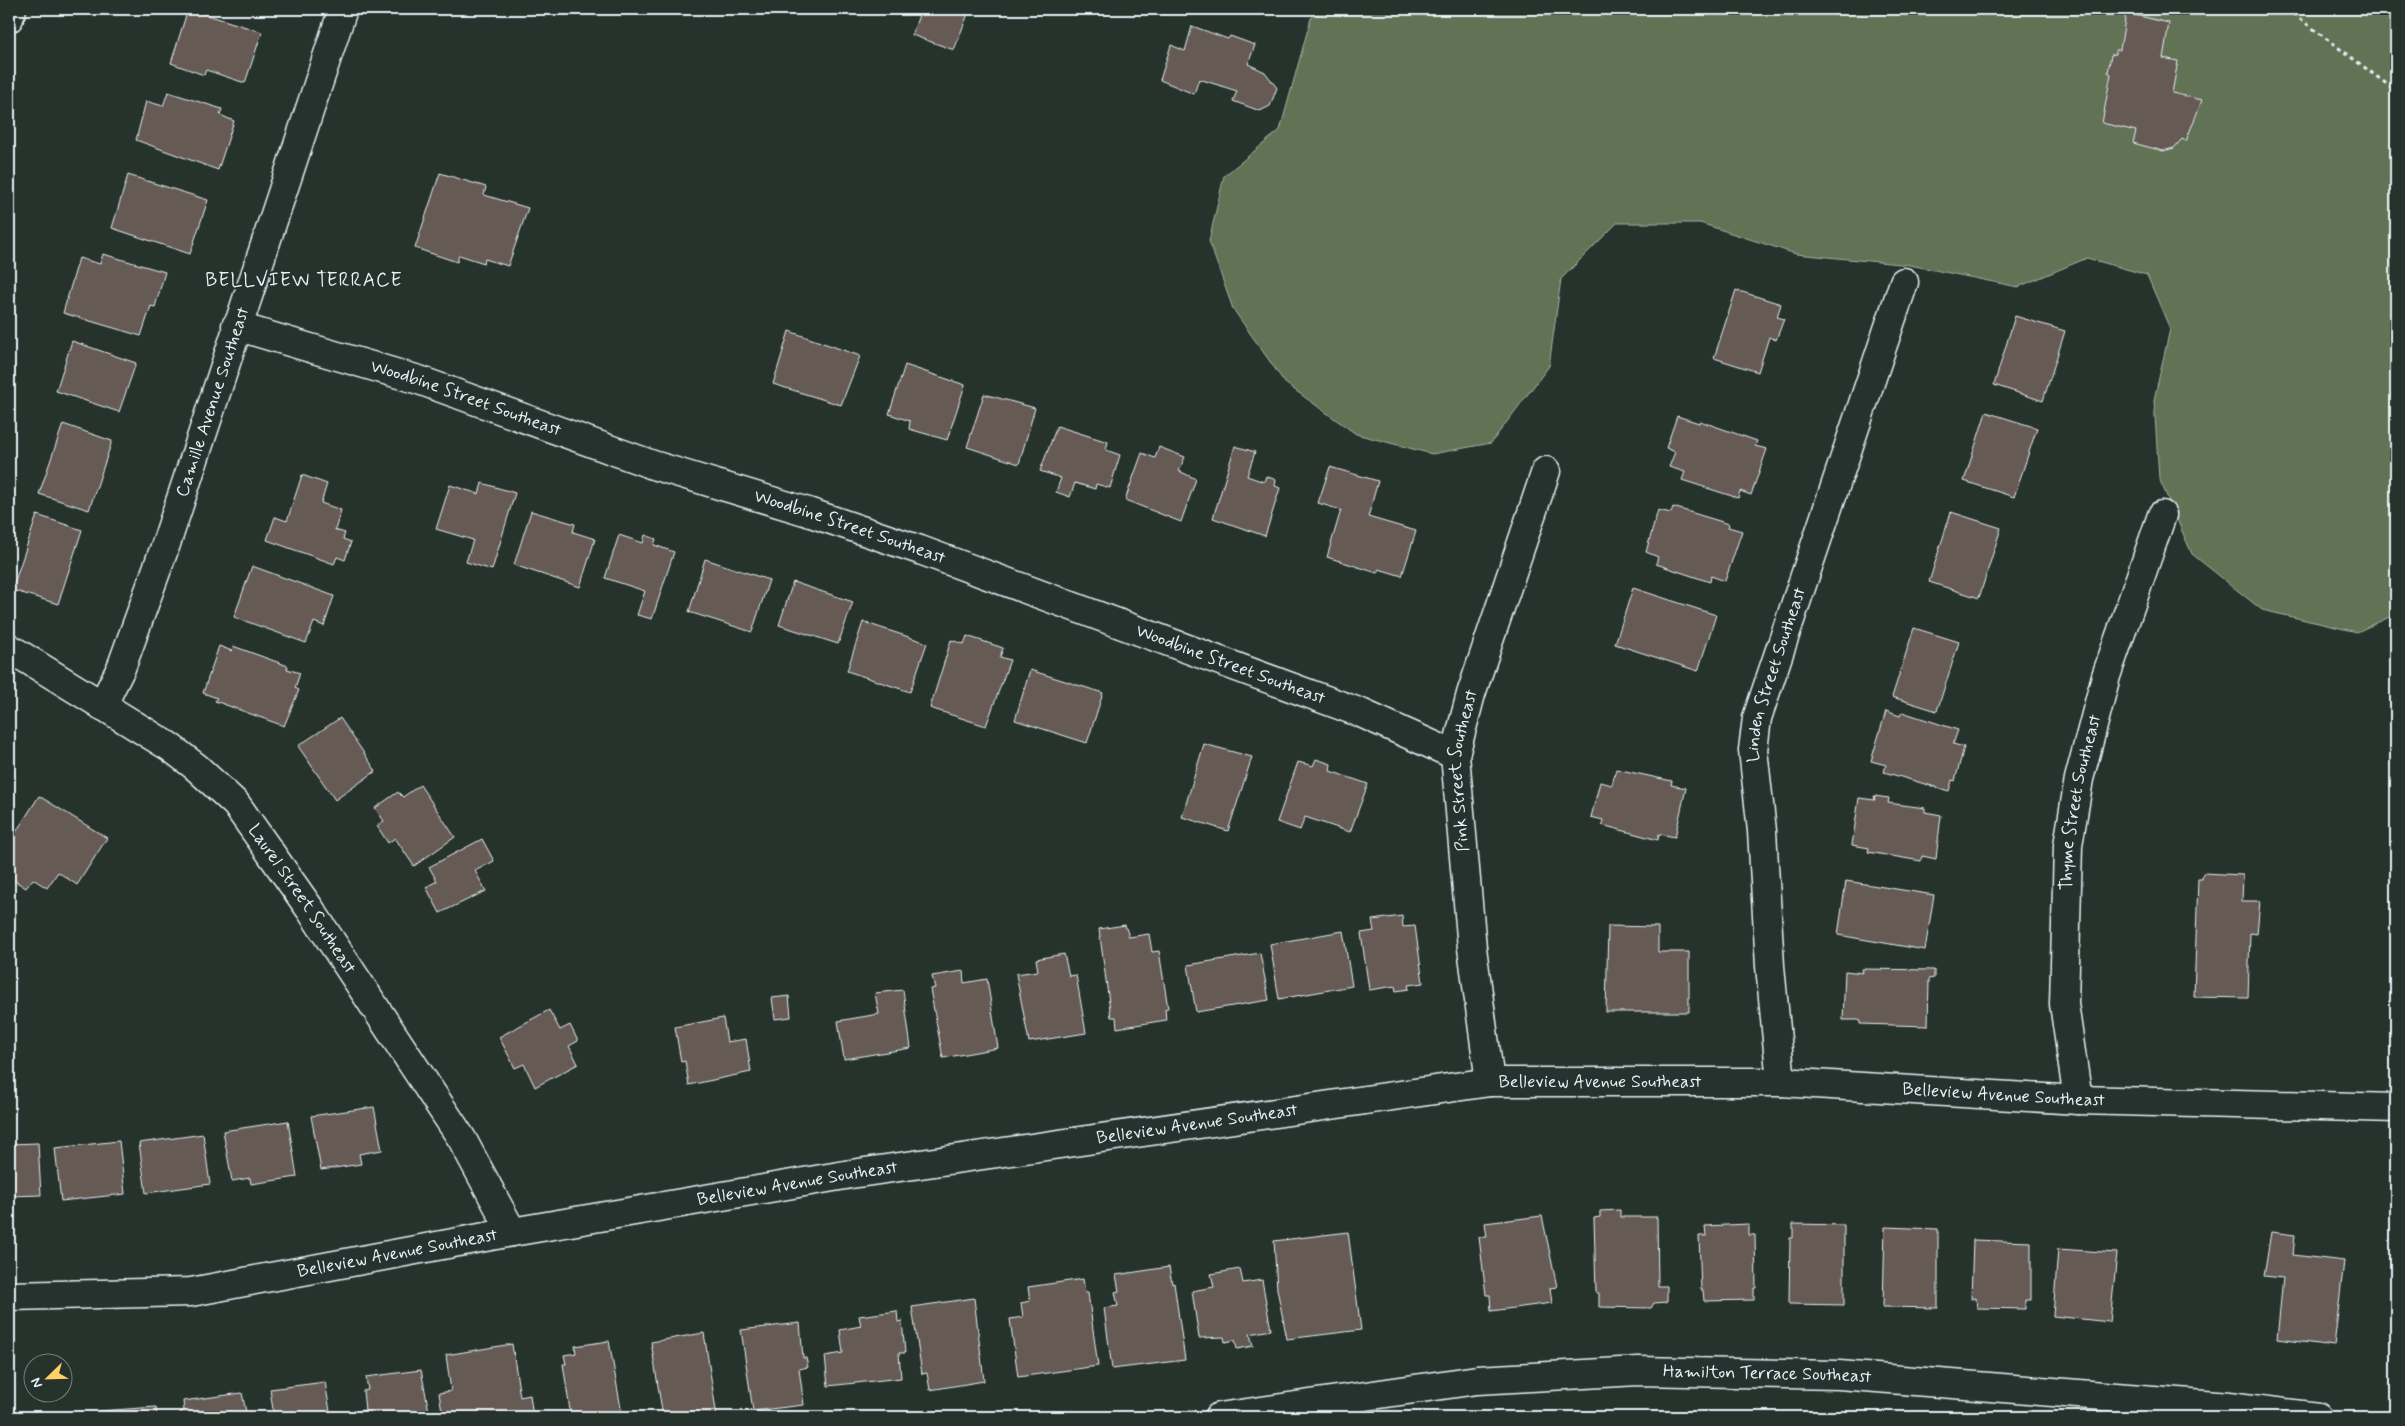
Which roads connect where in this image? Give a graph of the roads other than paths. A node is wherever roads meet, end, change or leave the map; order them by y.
1 (12, 9) edge
2 (343, 9) edge
3 (9, 18) edge
4 (1904, 282) dead end
5 (236, 326) junction
6 (1546, 471) dead end
7 (2162, 516) dead end
8 (9, 648) edge
9 (102, 706) junction
10 (1455, 755) junction
11 (1490, 1082) junction
12 (1781, 1082) junction
13 (2078, 1100) junction
14 (2396, 1108) edge
15 (512, 1232) junction
16 (9, 1296) edge
17 (1219, 1417) edge
18 (2318, 1417) edge

1 - 3 street
2 - 5 street, Camille Avenue Southeast
4 - 12 street, Linden Street Southeast
5 - 9 street, Camille Avenue Southeast
5 - 10 street, Woodbine Street Southeast
6 - 10 street, Pink Street Southeast
7 - 13 street, Thyme Street Southeast
8 - 9 street, Laurel Street Southeast
9 - 15 street, Laurel Street Southeast
10 - 11 street, Pink Street Southeast
11 - 12 street, Belleview Avenue Southeast
11 - 15 street, Belleview Avenue Southeast
12 - 13 street, Belleview Avenue Southeast
13 - 14 street, Belleview Avenue Southeast
15 - 16 street, Belleview Avenue Southeast
17 - 18 street, Hamilton Terrace Southeast

